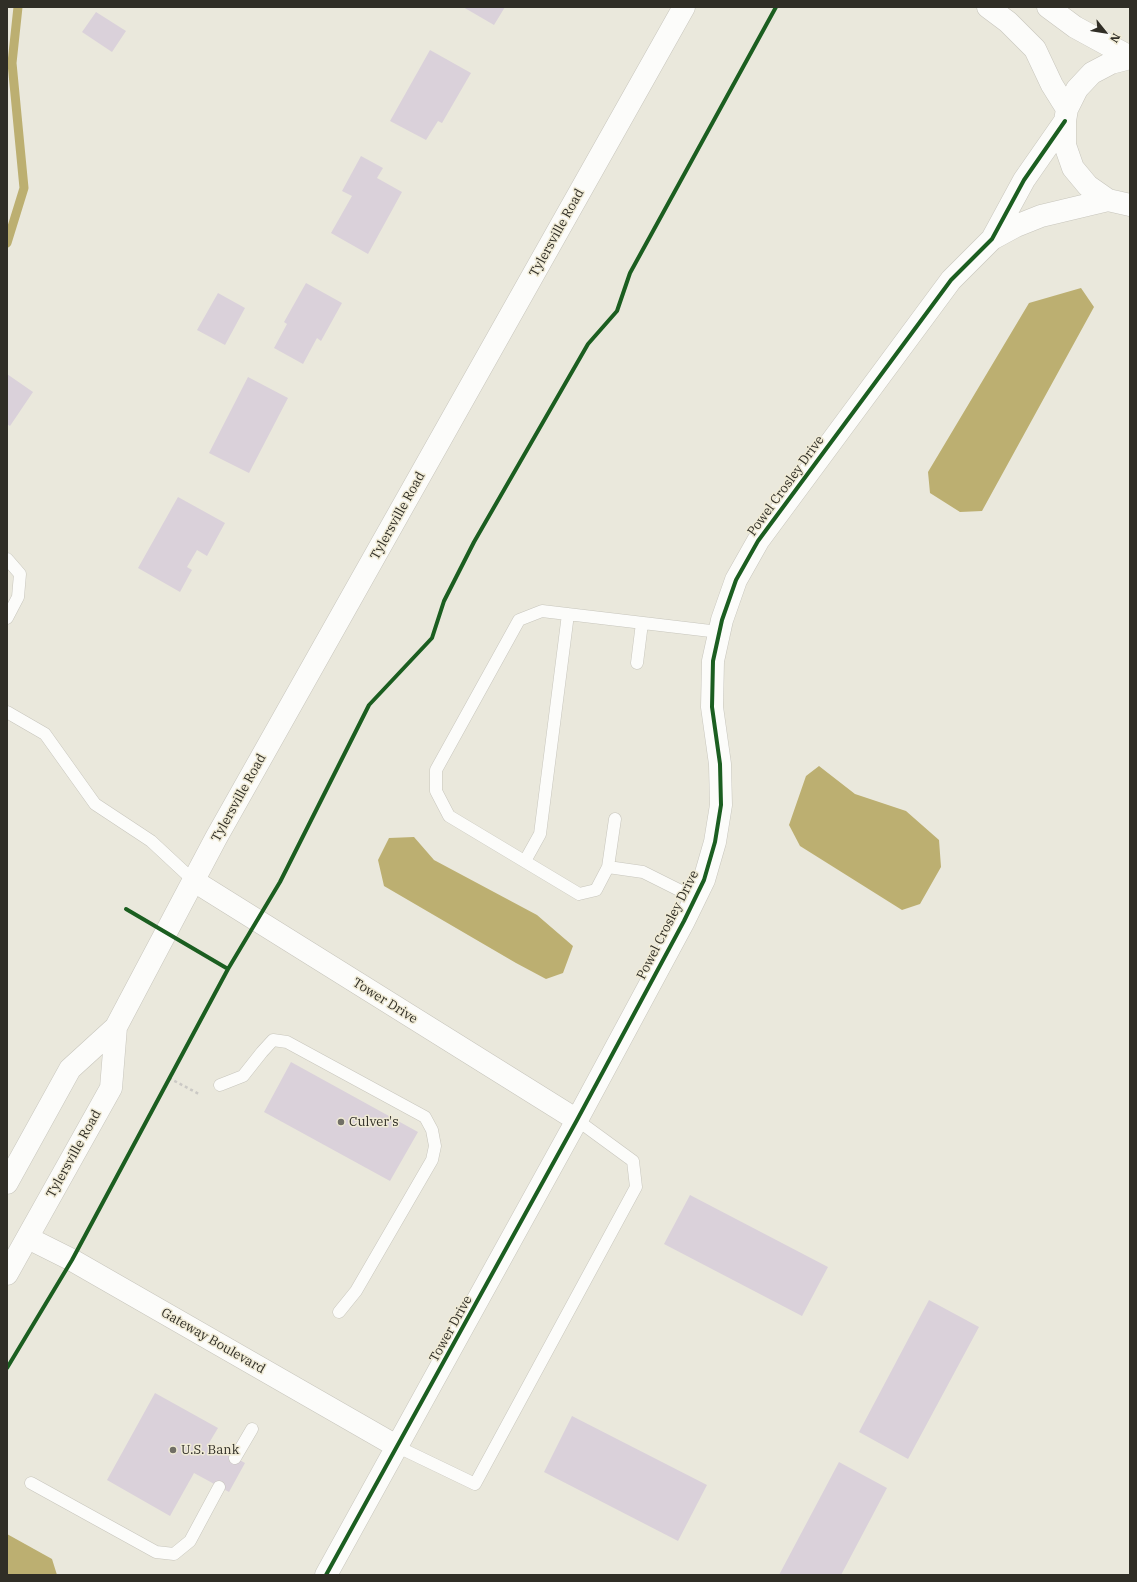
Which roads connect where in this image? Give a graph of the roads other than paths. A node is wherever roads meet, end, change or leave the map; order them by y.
1 (684, 7) edge
2 (988, 7) edge
3 (1048, 7) edge
4 (1130, 58) edge
5 (1066, 115) junction
6 (1108, 200) junction
7 (1130, 205) edge
8 (992, 239) junction
9 (7, 559) edge
10 (568, 614) junction
11 (7, 618) edge
12 (642, 623) junction
13 (719, 632) junction
14 (637, 663) dead end
15 (7, 712) edge
16 (615, 819) dead end
17 (525, 861) junction
18 (608, 867) junction
19 (194, 881) junction
20 (695, 898) junction
21 (116, 1027) junction
22 (220, 1085) dead end
23 (592, 1093) joint
24 (577, 1120) junction
25 (7, 1183) edge
26 (28, 1238) junction
27 (7, 1274) edge
28 (339, 1312) dead end
29 (252, 1429) dead end
30 (398, 1447) junction
31 (235, 1458) dead end
32 (31, 1483) dead end
33 (220, 1487) dead end
34 (326, 1575) edge

1 - 19 street, Tylersville Road
2 - 5 street
3 - 4 street
4 - 5 street, Powel Crosley Drive
5 - 6 street
5 - 8 street, Powel Crosley Drive
6 - 7 street
6 - 8 street, Powel Crosley Drive
8 - 13 street, Powel Crosley Drive
9 - 11 lane
10 - 12 lane
10 - 17 lane
10 - 17 lane
12 - 13 lane
12 - 14 lane
13 - 20 street, Powel Crosley Drive
15 - 19 lane
16 - 18 lane
17 - 18 lane
18 - 20 lane
19 - 21 street, Tylersville Road
19 - 24 street, Tower Drive
20 - 23 street, Powel Crosley Drive
21 - 25 street, Tylersville Road
21 - 26 street, Tylersville Road
22 - 28 lane
23 - 24 street, Tower Drive
24 - 30 street, Tower Drive
24 - 30 lane
26 - 27 street, Tylersville Road
26 - 30 street, Gateway Boulevard
29 - 31 lane
30 - 34 street, Tower Drive
32 - 33 lane

